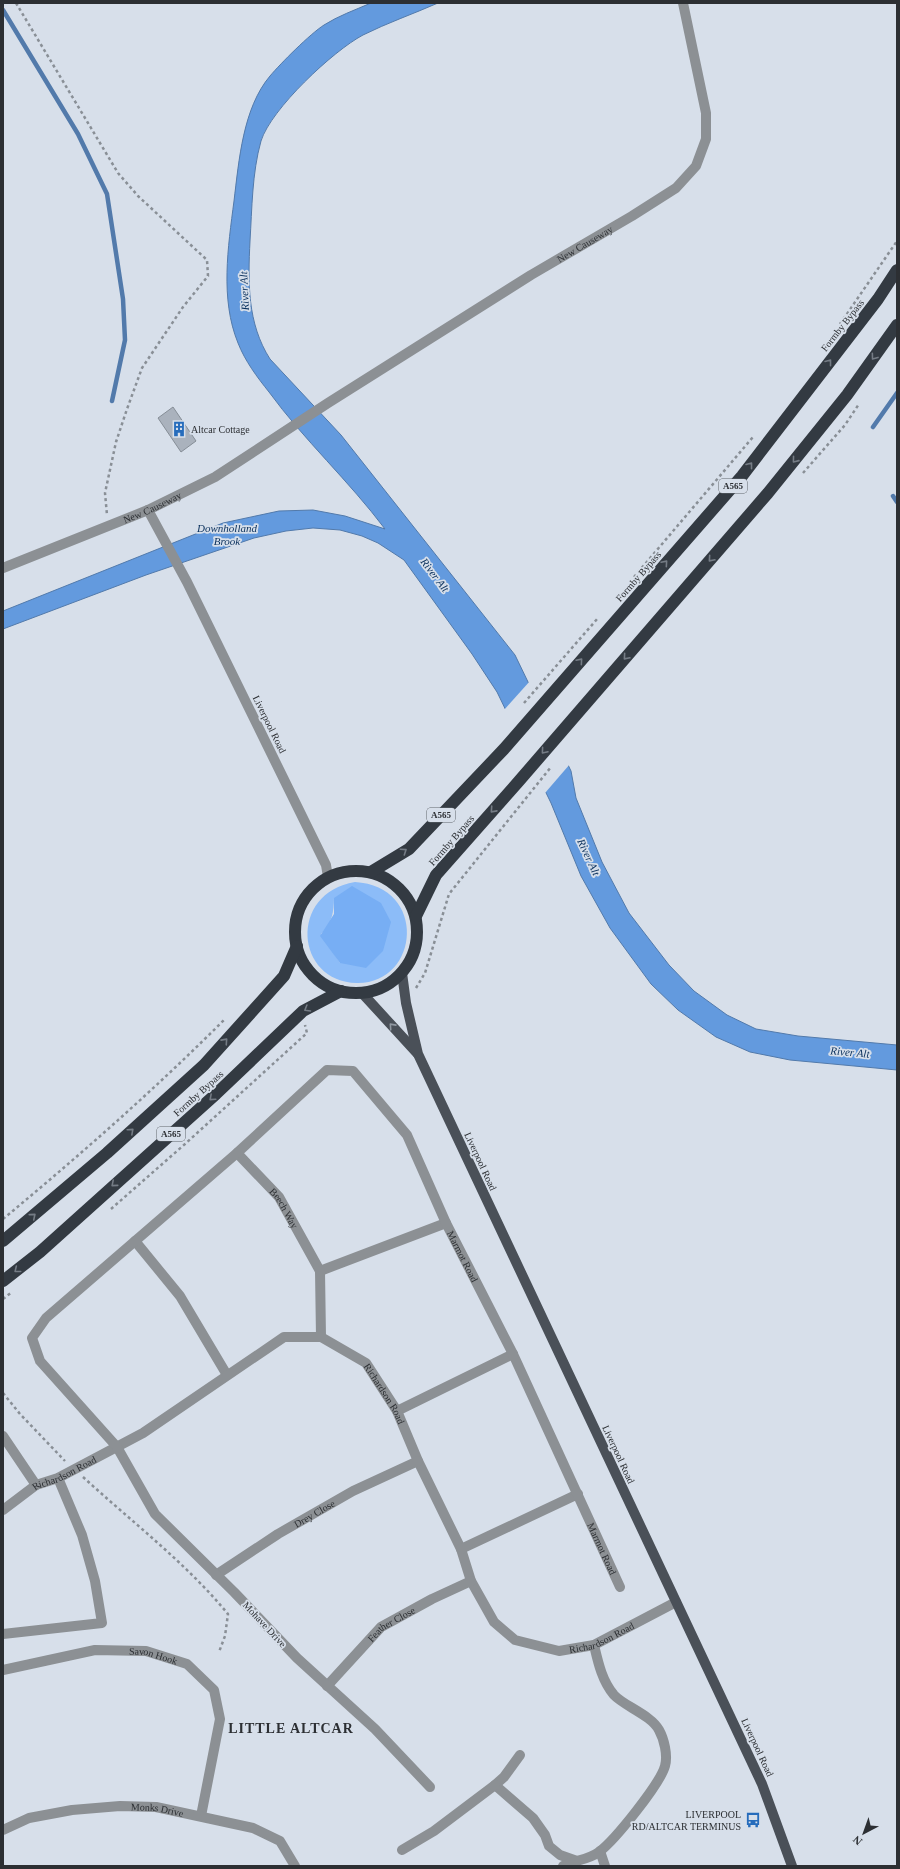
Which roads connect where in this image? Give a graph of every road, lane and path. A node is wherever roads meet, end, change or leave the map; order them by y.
1 (16, 3) edge
2 (683, 3) edge
3 (897, 241) edge
4 (897, 270) edge
5 (897, 325) edge
6 (838, 326) dead end
7 (758, 431) dead end
8 (148, 510) junction
9 (107, 526) junction
10 (3, 568) edge
11 (632, 580) dead end
12 (602, 614) dead end
13 (547, 676) dead end
14 (527, 796) dead end
15 (371, 872) junction
16 (328, 878) junction
17 (416, 916) junction
18 (297, 946) junction
19 (402, 973) junction
20 (341, 991) junction
21 (362, 993) junction
22 (406, 1003) junction
23 (225, 1019) dead end
24 (418, 1054) junction
25 (237, 1153) junction
26 (3, 1219) edge
27 (446, 1223) junction
28 (3, 1241) edge
29 (134, 1241) junction
30 (320, 1271) junction
31 (3, 1281) edge
32 (321, 1337) junction
33 (513, 1354) junction
34 (227, 1376) junction
35 (3, 1393) edge
36 (397, 1411) junction
37 (3, 1436) edge
38 (117, 1447) junction
39 (418, 1461) junction
40 (74, 1469) junction
41 (58, 1478) junction
42 (36, 1485) junction
43 (578, 1494) junction
44 (3, 1510) edge
45 (461, 1549) junction
46 (216, 1575) junction
47 (471, 1581) junction
48 (620, 1587) dead end
49 (676, 1602) junction
50 (3, 1634) edge
51 (594, 1644) junction
52 (219, 1652) dead end
53 (3, 1670) edge
54 (327, 1686) junction
55 (520, 1755) dead end
56 (495, 1785) junction
57 (430, 1787) dead end
58 (200, 1816) junction
59 (3, 1830) edge
60 (402, 1850) dead end
61 (600, 1851) junction
62 (577, 1861) junction
63 (295, 1866) edge
64 (562, 1866) edge
65 (605, 1866) edge
66 (792, 1866) edge

1 - 9 path
2 - 8 street, New Causeway
3 - 6 path
15 -> 4 highway, Formby Bypass / A565
5 -> 17 highway, Formby Bypass
7 - 11 path
8 - 9 street, New Causeway
8 - 16 street, Liverpool Road
9 - 10 street, New Causeway
12 - 13 path
14 - 22 path
15 - 16 highway, A565
15 - 17 highway, A565
16 - 18 highway, A565
17 - 19 highway, A565
18 - 20 highway, A565
28 -> 18 highway, Formby Bypass / A565
19 - 21 highway, A565
19 - 22 main road, Liverpool Road
20 - 21 highway, A565
20 -> 31 highway, Formby Bypass / A565
24 -> 21 main road, Liverpool Road
22 - 24 main road, Liverpool Road
23 - 26 path
24 - 49 main road, Liverpool Road
25 - 27 street, Marmot Road
25 - 29 street, Marmot Road
25 - 30 street, Beech Way
27 - 30 street
27 - 33 street, Marmot Road
29 - 34 street
29 - 38 street, Mohave Drive
30 - 32 street, Beech Way
32 - 34 street, Richardson Road
32 - 36 street, Richardson Road
33 - 36 street
33 - 43 street, Marmot Road
34 - 38 street, Richardson Road
35 - 40 path
36 - 39 street, Richardson Road
37 - 42 street
38 - 40 street, Richardson Road
38 - 46 street, Mohave Drive
39 - 45 street, Richardson Road
39 - 46 street, Drey Close
40 - 41 street, Richardson Road
40 - 52 path
41 - 42 street, Richardson Road
41 - 50 street
42 - 44 street, Richardson Road
43 - 45 street
43 - 48 street, Marmot Road
45 - 47 street, Richardson Road
46 - 54 street, Mohave Drive
47 - 51 street, Richardson Road
47 - 54 street, Feather Close
49 - 51 street, Richardson Road
49 - 66 main road, Liverpool Road
51 - 61 street
53 - 58 street, Savon Hook
54 - 57 street, Mohave Drive
55 - 56 street
56 - 60 street
56 - 62 street
58 - 59 street, Monks Drive
58 - 63 street, Monks Drive
61 - 62 street
61 - 65 street
62 - 64 street

